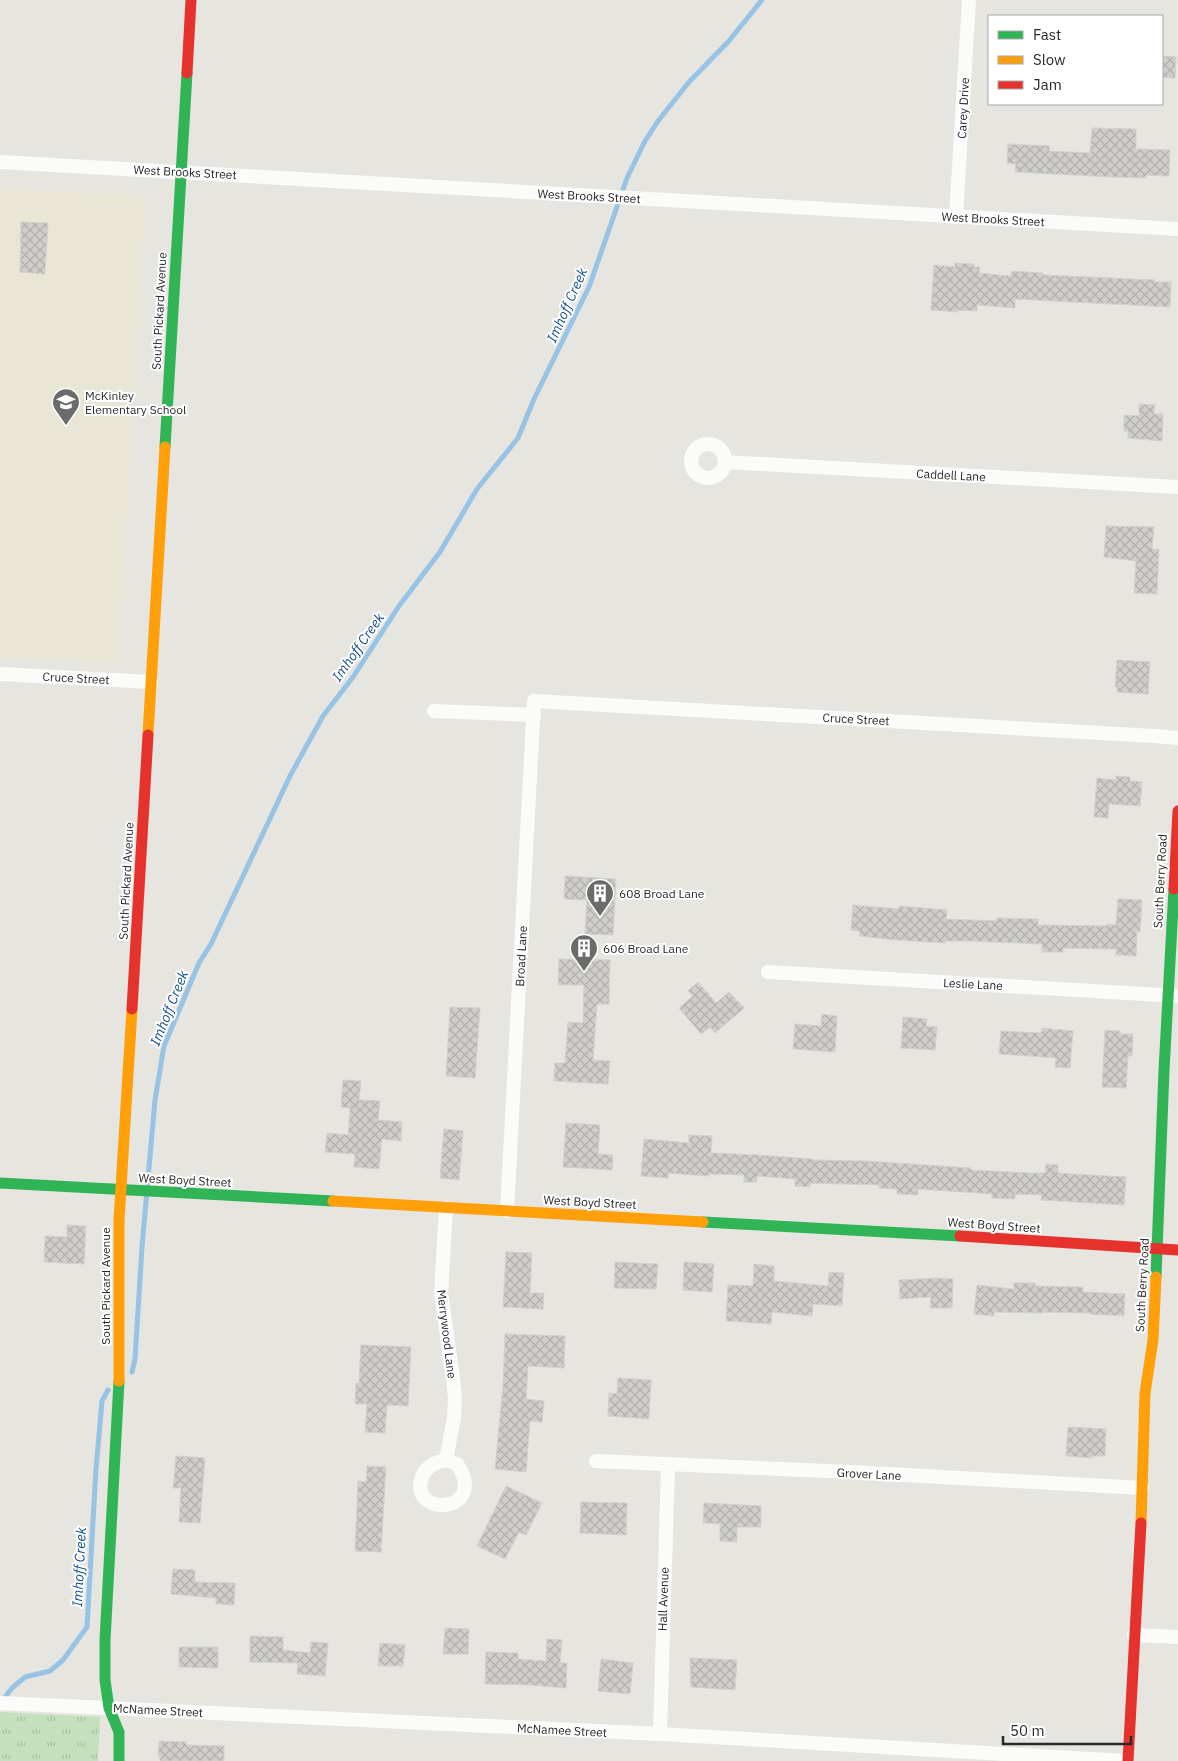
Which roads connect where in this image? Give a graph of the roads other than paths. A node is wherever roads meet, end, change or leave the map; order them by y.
1 (191, 0) edge
2 (969, 0) edge
3 (0, 162) edge
4 (181, 172) junction
5 (956, 217) junction
6 (1178, 228) edge
7 (725, 462) dead end
8 (1178, 487) edge
9 (0, 674) edge
10 (151, 682) junction
11 (534, 708) junction
12 (434, 711) dead end
13 (1178, 738) edge
14 (1178, 811) edge
15 (768, 972) dead end
16 (1173, 995) edge
17 (0, 1183) edge
18 (125, 1190) junction
19 (446, 1208) junction
20 (507, 1211) junction
21 (1158, 1249) junction
22 (1178, 1250) edge
23 (446, 1460) dead end
24 (596, 1461) dead end
25 (668, 1465) junction
26 (1142, 1488) junction
27 (1134, 1634) junction
28 (1178, 1637) edge
29 (0, 1703) edge
30 (109, 1708) junction
31 (660, 1734) junction
32 (119, 1761) edge
33 (1126, 1761) edge

1 - 4 street, South Pickard Avenue
2 - 5 street, Carey Drive
3 - 4 street, West Brooks Street
4 - 5 street, West Brooks Street
4 - 10 street, South Pickard Avenue
5 - 6 street, West Brooks Street
7 - 8 street, Caddell Lane
9 - 10 street, Cruce Street
10 - 18 street, South Pickard Avenue
11 - 12 street, Cruce Street
11 - 13 street, Cruce Street
11 - 20 street, Broad Lane
14 - 16 street, South Berry Road
15 - 16 street, Leslie Lane
16 - 21 street, South Berry Road
17 - 18 street, West Boyd Street
18 - 19 street, West Boyd Street
18 - 30 street, South Pickard Avenue
19 - 20 street, West Boyd Street
19 - 23 street, Merrywood Lane
20 - 21 street, West Boyd Street
21 - 22 street, West Boyd Street
21 - 26 street, South Berry Road
24 - 25 street, Grover Lane
25 - 26 street, Grover Lane
25 - 31 street, Hall Avenue
26 - 27 street, South Berry Road
27 - 28 street
27 - 33 street, South Berry Road
29 - 30 street, McNamee Street
30 - 31 street, McNamee Street
30 - 32 street, South Pickard Avenue
31 - 33 street, McNamee Street

